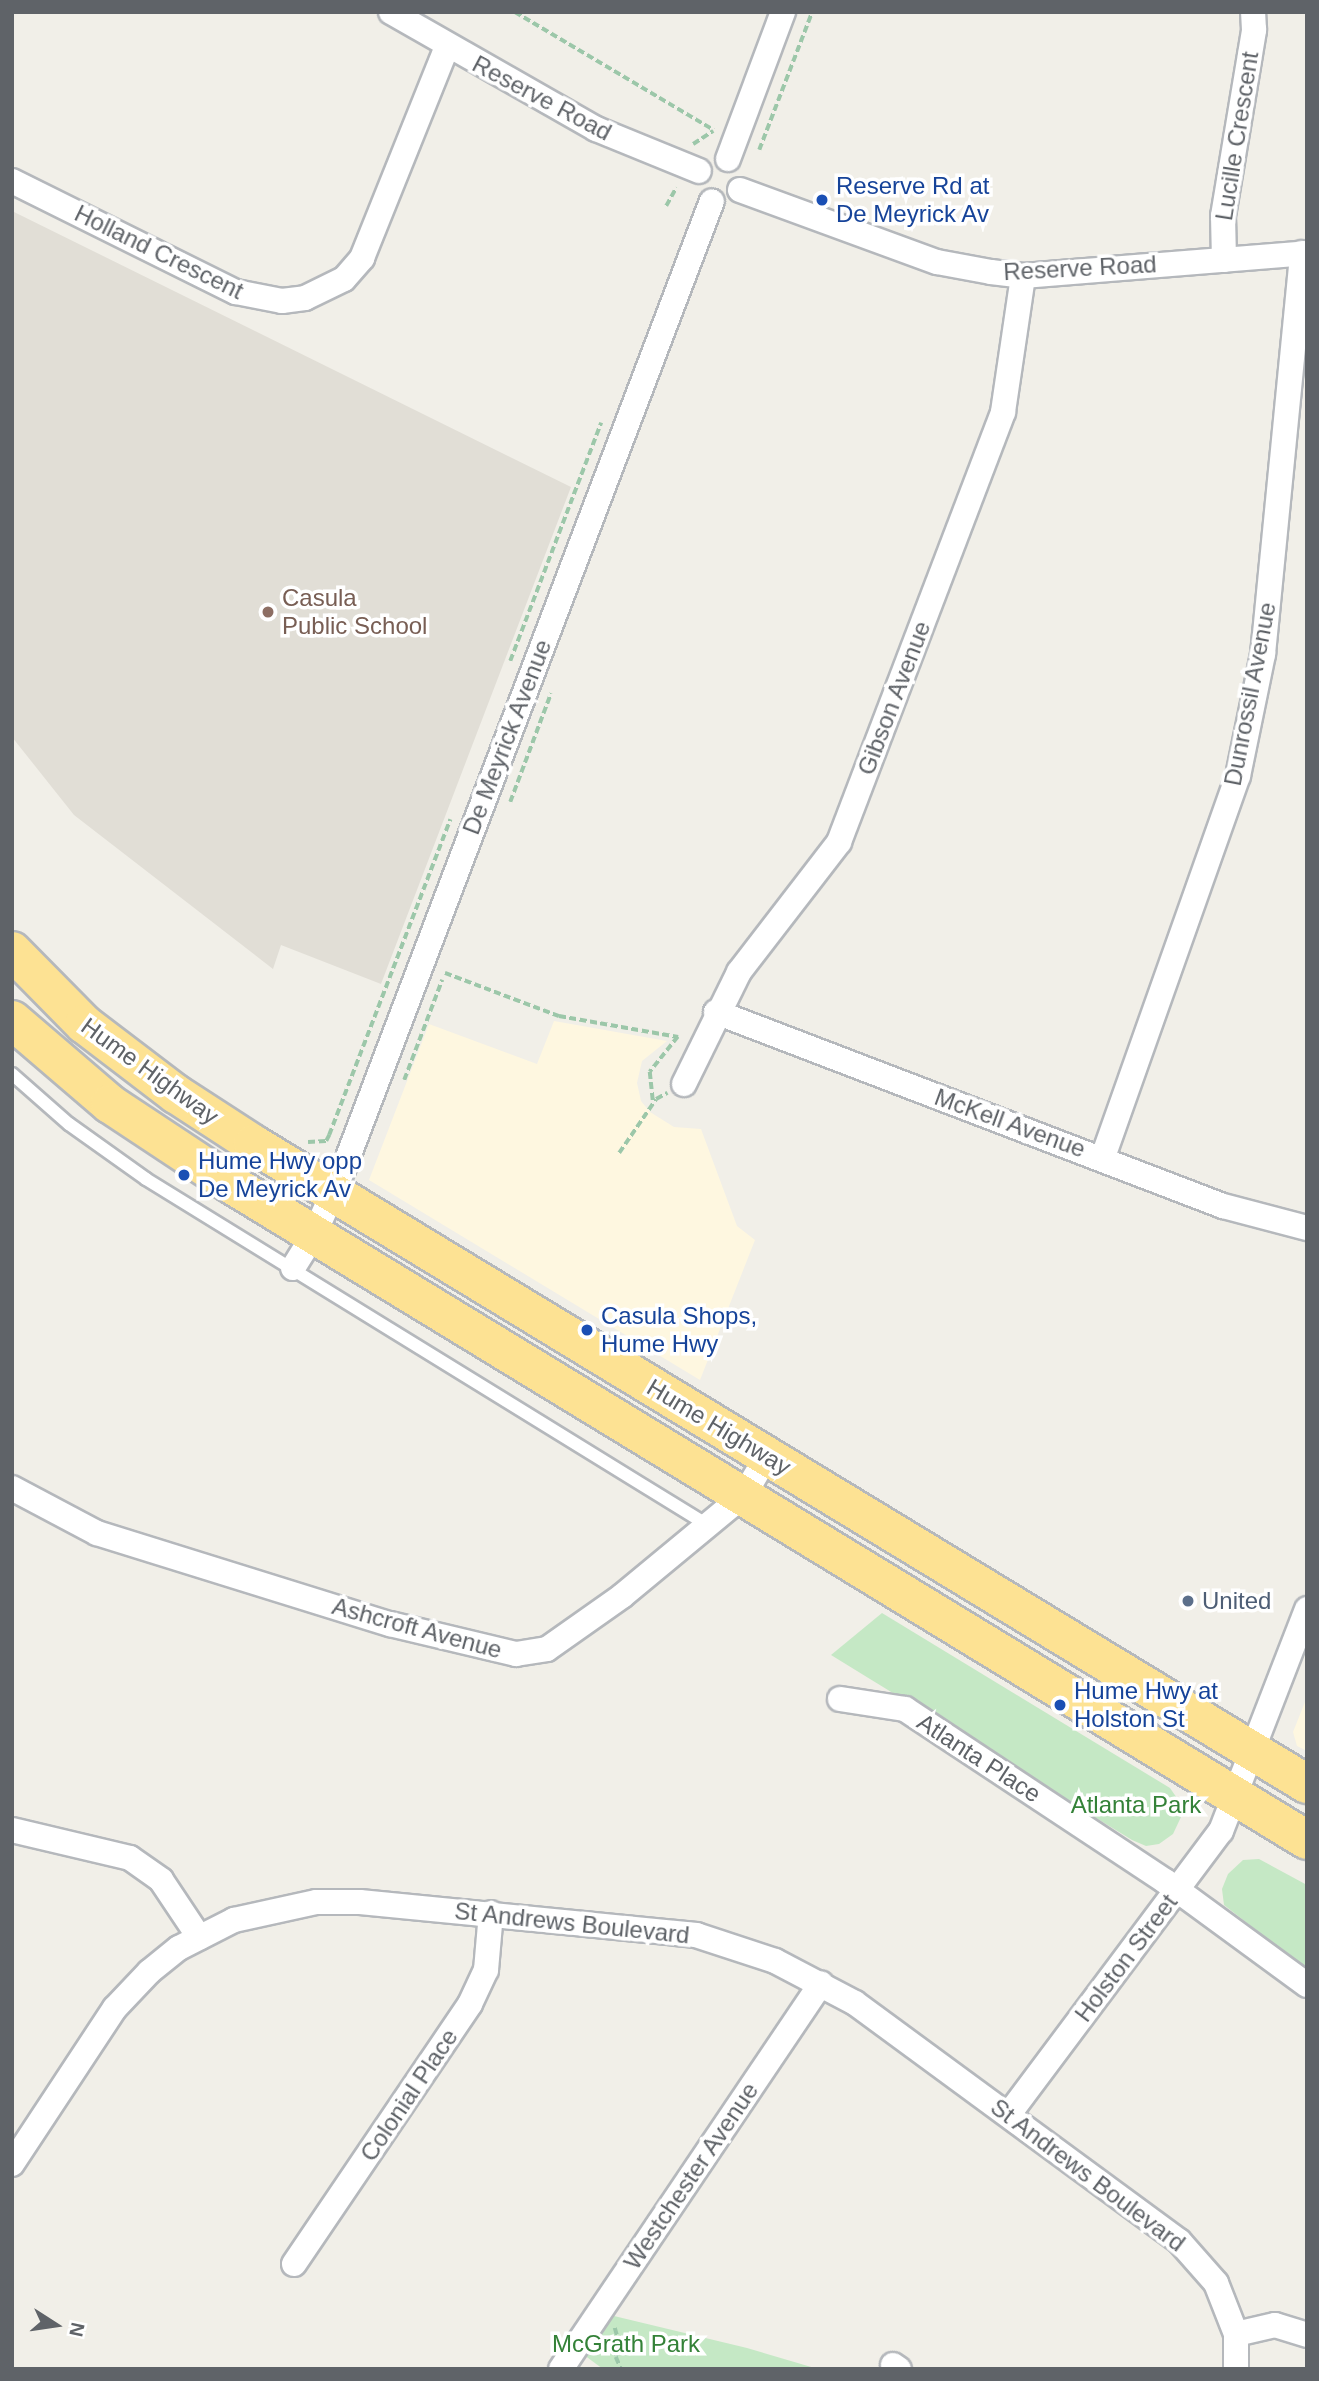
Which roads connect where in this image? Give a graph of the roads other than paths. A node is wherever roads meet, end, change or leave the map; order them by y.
1 (391, 12) edge
2 (783, 12) edge
3 (1253, 12) edge
4 (447, 47) junction
5 (728, 159) junction
6 (699, 171) junction
7 (12, 181) edge
8 (740, 190) junction
9 (712, 201) junction
10 (1305, 253) edge
11 (1224, 260) junction
12 (1023, 276) junction
13 (12, 951) edge
14 (716, 1012) junction
15 (12, 1020) edge
16 (12, 1074) edge
17 (684, 1084) road end
18 (1103, 1157) junction
19 (334, 1193) junction
20 (1307, 1228) edge
21 (314, 1234) junction
22 (293, 1268) junction
23 (767, 1456) junction
24 (12, 1488) edge
25 (744, 1495) junction
26 (706, 1524) junction
27 (1307, 1609) edge
28 (840, 1699) dead end
29 (1253, 1751) junction
30 (1307, 1784) edge
31 (1236, 1797) junction
32 (12, 1830) edge
33 (1307, 1840) edge
34 (1177, 1890) junction
35 (491, 1913) junction
36 (199, 1937) junction
37 (821, 1983) junction
38 (1307, 1985) edge
39 (1009, 2113) junction
40 (12, 2164) edge
41 (294, 2264) dead end
42 (1236, 2334) junction
43 (1307, 2336) edge
44 (561, 2369) edge
45 (1236, 2369) edge

1 - 4 street, Reserve Road
2 - 5 street
3 - 11 street, Lucille Crescent
4 - 6 street, Reserve Road
4 - 7 street, Holland Crescent
5 - 6 street
5 - 8 street
6 - 9 street
8 - 9 street
8 - 12 street, Reserve Road
9 - 19 street, De Meyrick Avenue
10 - 11 street, Reserve Road
10 - 18 street, Dunrossil Avenue
11 - 12 street, Reserve Road
12 - 14 street, Gibson Avenue
13 - 19 highway, Hume Highway
14 - 17 street, Gibson Avenue
14 - 18 street, McKell Avenue
15 - 21 highway, Hume Highway
16 - 22 lane
18 - 20 street, McKell Avenue
19 - 21 street, De Meyrick Avenue
19 - 23 highway, Hume Highway
21 - 22 street, De Meyrick Avenue
21 - 25 highway, Hume Highway
22 - 26 lane
23 - 25 street, Ashcroft Avenue
23 - 29 highway, Hume Highway
24 - 26 street, Ashcroft Avenue
25 - 26 street, Ashcroft Avenue
25 - 31 highway, Hume Highway
27 - 29 street, Holston Street
28 - 34 street, Atlanta Place
29 - 30 highway, Hume Highway
29 - 31 street, Holston Street
31 - 33 highway, Hume Highway
31 - 34 street, Holston Street
32 - 36 street
34 - 38 street, Atlanta Place
34 - 39 street, Holston Street
35 - 36 street, St Andrews Boulevard
35 - 37 street, St Andrews Boulevard
35 - 41 street, Colonial Place
36 - 40 street, St Andrews Boulevard
37 - 39 street, St Andrews Boulevard
37 - 44 street, Westchester Avenue
39 - 42 street, St Andrews Boulevard
42 - 43 street
42 - 45 street, St Andrews Boulevard

